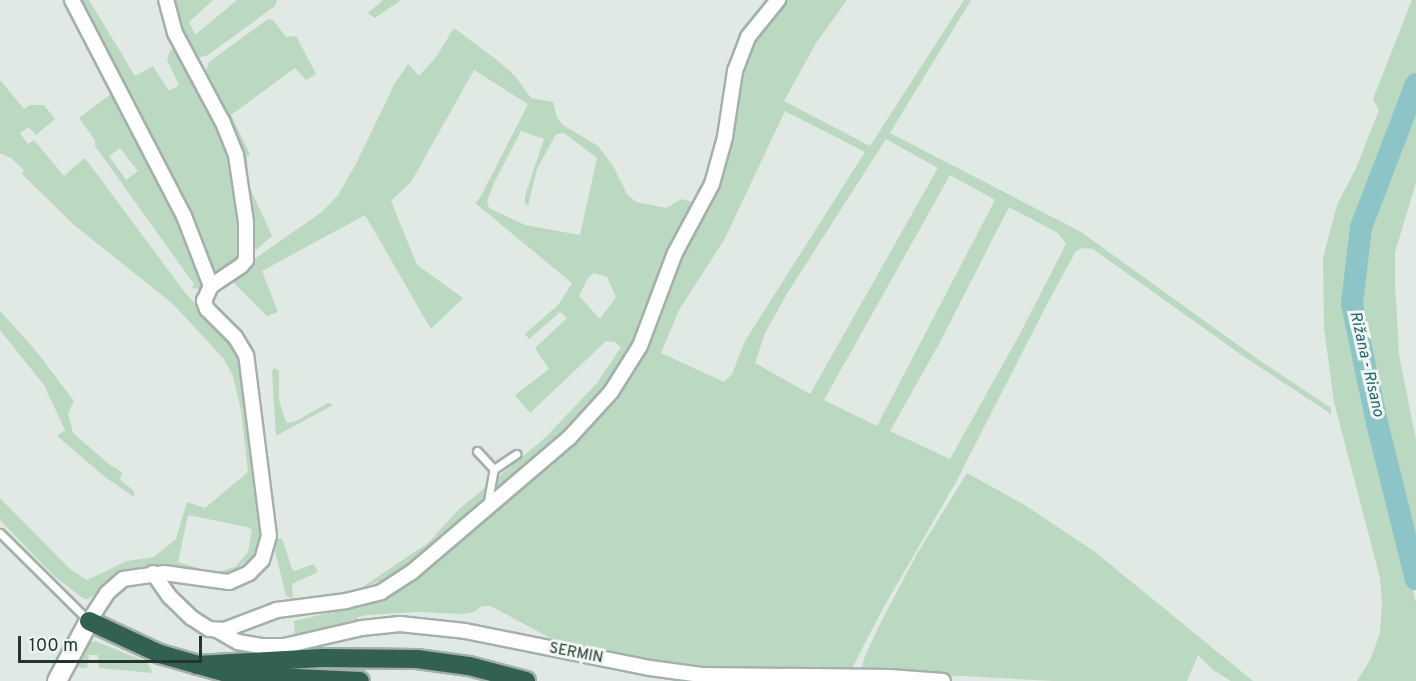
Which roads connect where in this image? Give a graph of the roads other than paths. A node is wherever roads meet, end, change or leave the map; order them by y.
1 (72, 0) edge
2 (166, 0) edge
3 (778, 0) edge
4 (211, 286) junction
5 (477, 451) dead end
6 (516, 454) dead end
7 (494, 470) junction
8 (486, 507) junction
9 (0, 533) edge
10 (153, 573) junction
11 (89, 621) junction
12 (217, 630) junction
13 (197, 665) junction
14 (59, 676) edge
15 (360, 681) edge
16 (526, 681) edge
17 (943, 681) edge

1 - 4 street
2 - 4 street
3 - 8 street
4 - 10 street
5 - 7 lane
6 - 7 lane
7 - 8 lane
8 - 12 street
9 - 11 lane
10 - 11 street
10 - 12 street, SERMIN
11 - 13 highway
11 - 14 street
12 - 17 street, SERMIN
13 - 15 highway
13 - 16 highway

